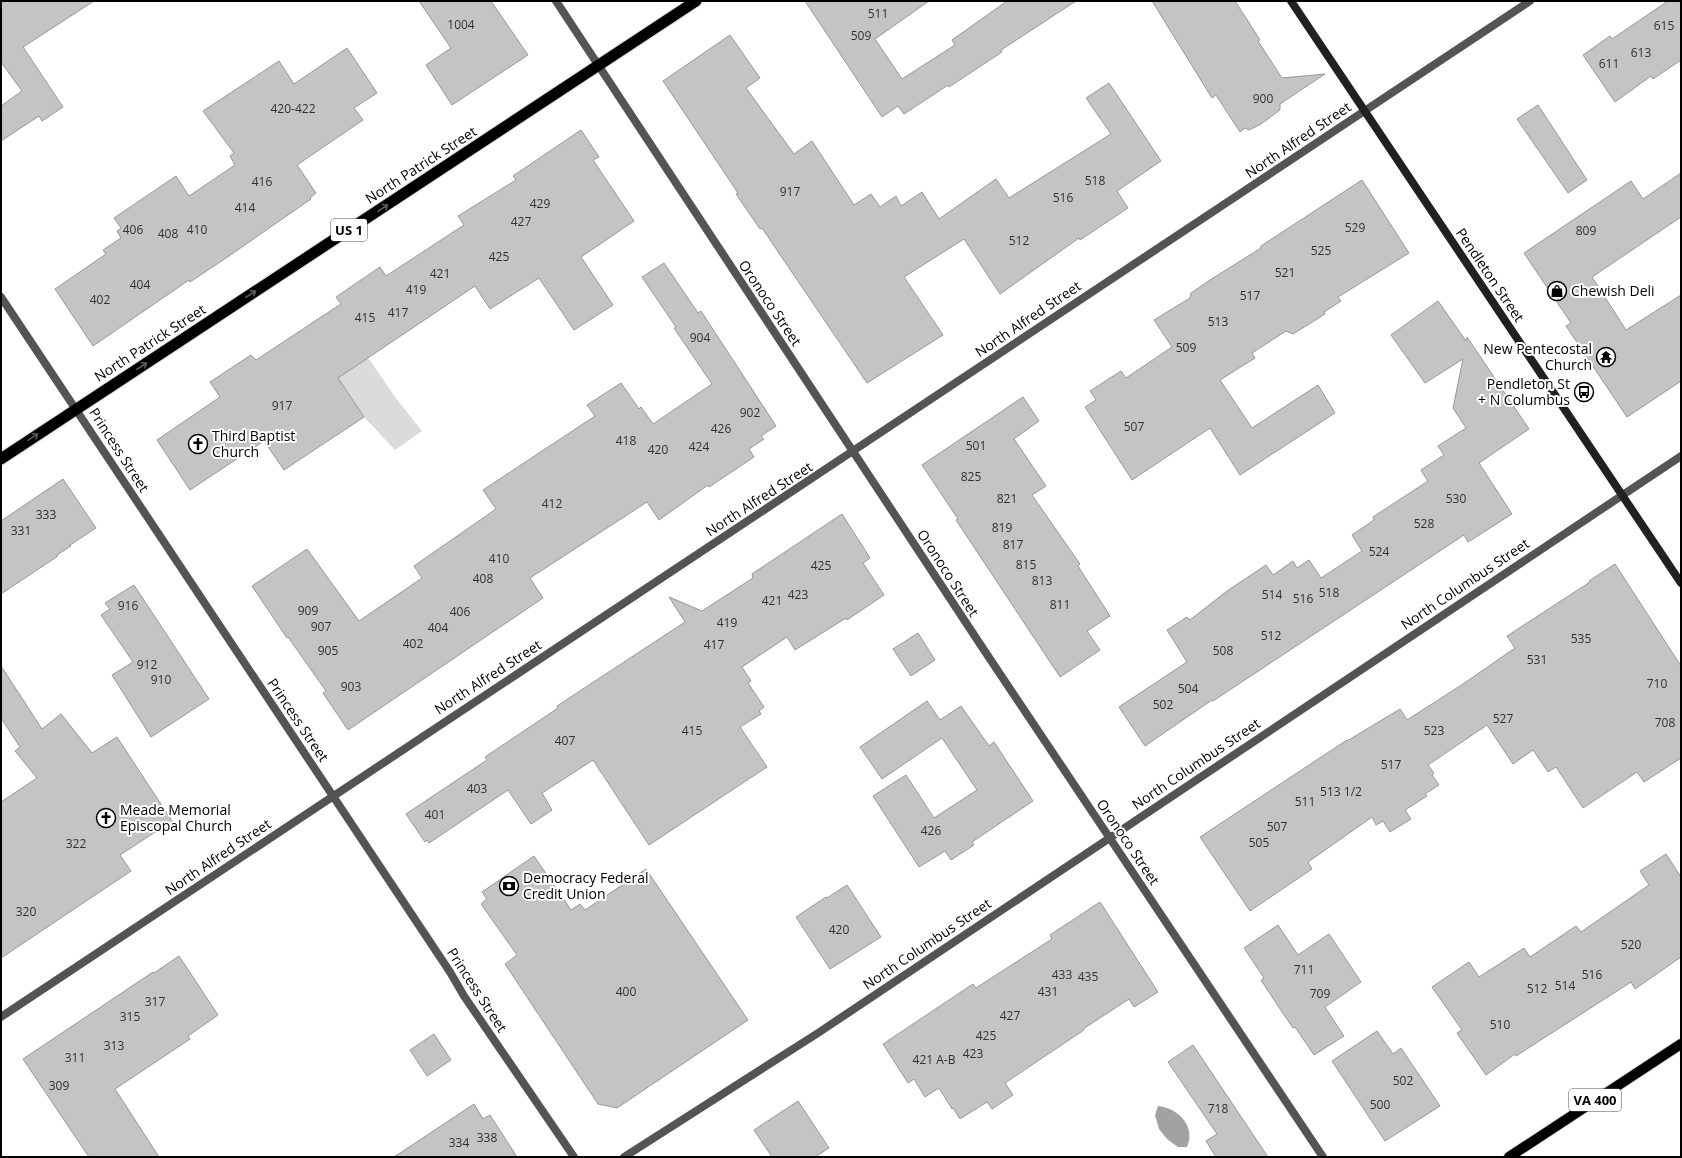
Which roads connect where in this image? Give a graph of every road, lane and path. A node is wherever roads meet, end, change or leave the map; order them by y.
1 (556, 1) edge
2 (696, 1) edge
3 (1292, 1) edge
4 (1530, 1) edge
5 (599, 66) junction
6 (1365, 110) junction
7 (1, 297) edge
8 (76, 409) junction
9 (853, 452) junction
10 (1681, 456) edge
11 (1, 459) edge
12 (1622, 495) junction
13 (1681, 583) edge
14 (333, 796) junction
15 (1109, 837) junction
16 (1, 1017) edge
17 (1681, 1044) edge
18 (574, 1157) edge
19 (624, 1157) edge
20 (1323, 1157) edge
21 (1509, 1157) edge

1 - 5 street, Oronoco Street
2 - 5 highway, North Patrick Street / US 1
3 - 6 main road, Pendleton Street
4 - 6 street, North Alfred Street
8 -> 5 highway, North Patrick Street / US 1
5 - 9 street, Oronoco Street
6 - 9 street, North Alfred Street
6 - 12 main road, Pendleton Street
7 - 8 street, Princess Street
11 -> 8 highway, North Patrick Street / US 1
8 - 14 street, Princess Street
9 - 14 street, North Alfred Street
9 - 15 street, Oronoco Street
10 - 12 street, North Columbus Street
12 - 13 main road, Pendleton Street
12 - 15 street, North Columbus Street
14 - 16 street, North Alfred Street
14 - 18 street, Princess Street
15 - 19 street, North Columbus Street
15 - 20 street, Oronoco Street
17 - 21 main road, VA 400

